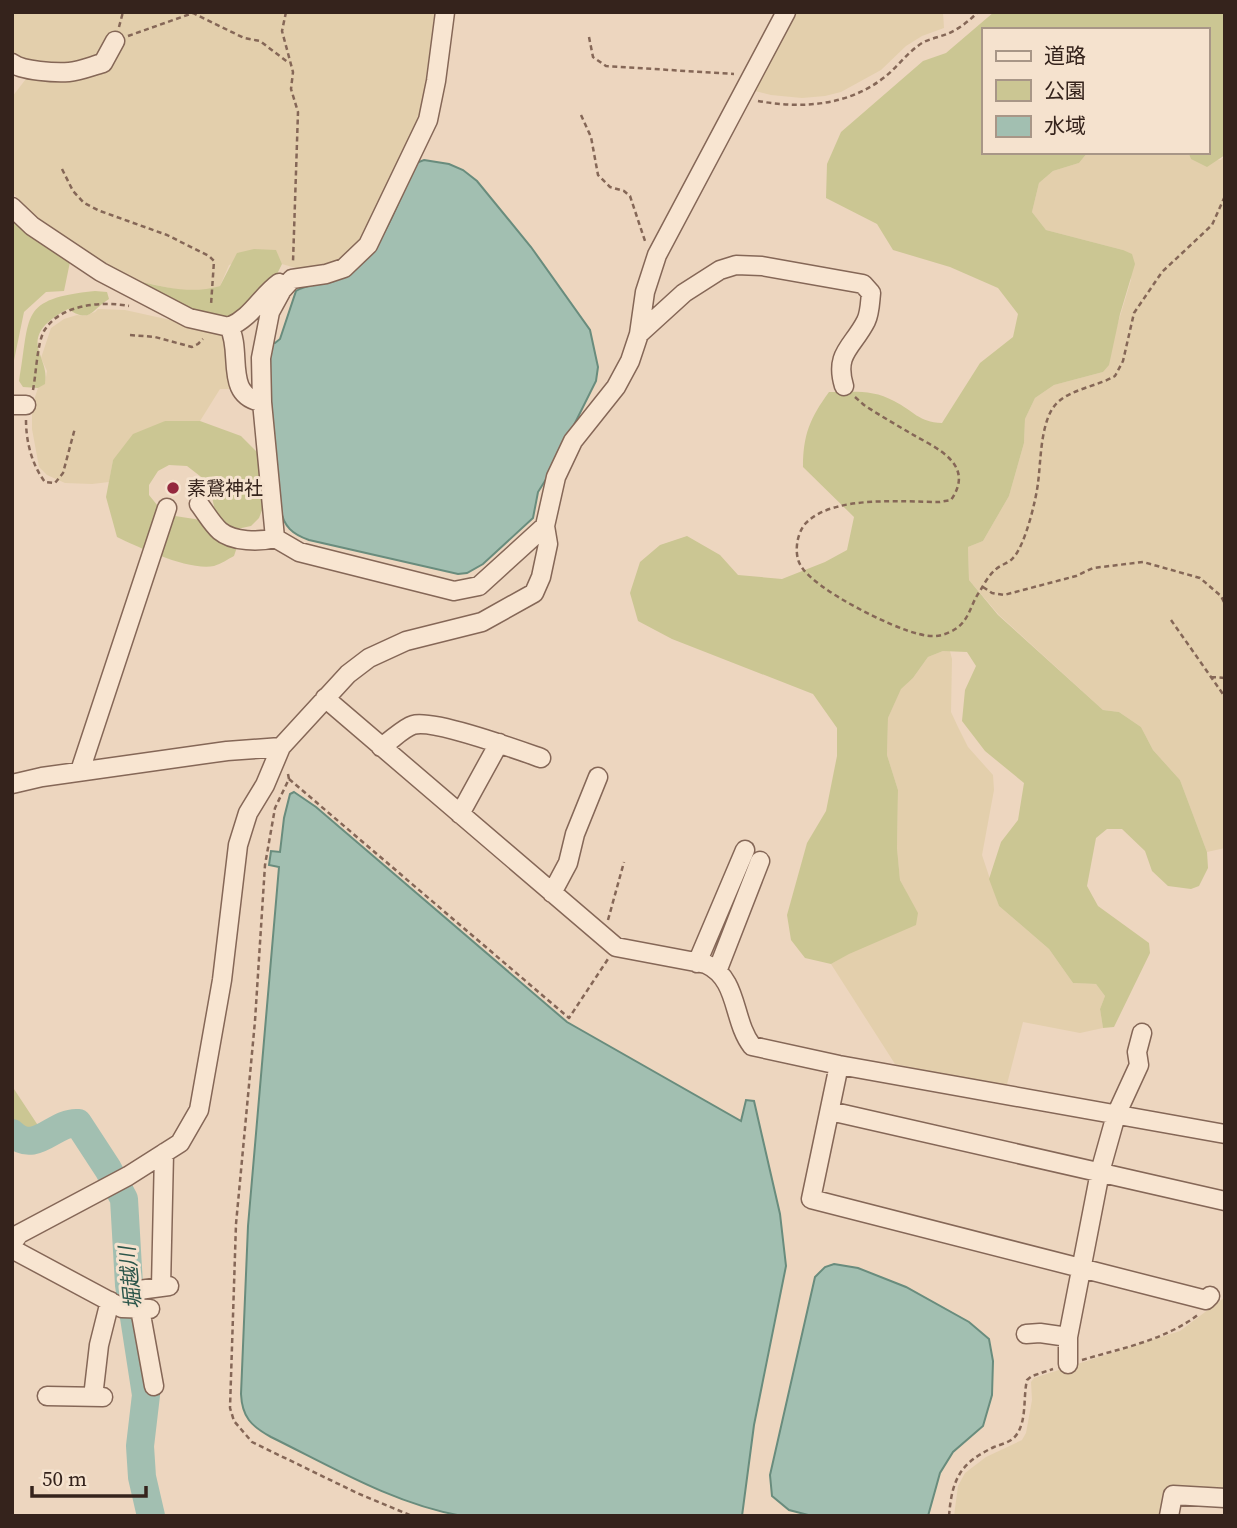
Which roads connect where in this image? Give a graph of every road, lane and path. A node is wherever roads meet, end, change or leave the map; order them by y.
1 (278, 12) edge
2 (445, 12) edge
3 (786, 12) edge
4 (978, 12) edge
5 (286, 13) edge
6 (589, 37) dead end
7 (115, 41) joint
8 (12, 63) edge
9 (289, 63) junction
10 (746, 87) junction
11 (580, 115) dead end
12 (62, 169) dead end
13 (1225, 195) edge
14 (12, 207) edge
15 (657, 255) junction
16 (292, 279) junction
17 (138, 308) dead end
18 (208, 324) junction
19 (229, 327) junction
20 (639, 334) junction
21 (130, 335) dead end
22 (844, 386) joint
23 (262, 402) junction
24 (19, 405) edge
25 (75, 428) dead end
26 (199, 504) dead end
27 (167, 508) dead end
28 (545, 526) junction
29 (275, 538) junction
30 (983, 587) junction
31 (1225, 604) edge
32 (1171, 620) dead end
33 (1211, 677) junction
34 (1225, 678) edge
35 (1225, 696) edge
36 (325, 698) junction
37 (499, 743) junction
38 (281, 747) junction
39 (381, 747) junction
40 (541, 758) dead end
41 (80, 771) junction
42 (598, 777) dead end
43 (289, 779) junction
44 (12, 784) edge
45 (460, 814) junction
46 (745, 850) dead end
47 (760, 861) dead end
48 (624, 862) dead end
49 (552, 893) junction
50 (609, 942) junction
51 (697, 963) junction
52 (718, 970) junction
53 (1142, 1032) dead end
54 (839, 1065) junction
55 (830, 1111) junction
56 (1116, 1115) junction
57 (1225, 1134) edge
58 (163, 1153) junction
59 (1100, 1172) junction
60 (1225, 1200) edge
61 (12, 1244) edge
62 (12, 1249) edge
63 (1080, 1268) junction
64 (139, 1290) dead end
65 (110, 1301) junction
66 (1208, 1303) joint
67 (1026, 1334) dead end
68 (1068, 1337) junction
69 (1068, 1364) junction
70 (153, 1386) dead end
71 (47, 1396) dead end
72 (1225, 1498) edge
73 (412, 1516) edge
74 (949, 1516) edge
75 (1169, 1516) edge

1 - 5 path
2 - 16 street
3 - 10 street
4 - 10 path
5 - 9 path
6 - 10 path
7 - 8 street
7 - 9 path
9 - 16 path
10 - 15 street
11 - 15 path
12 - 18 path
13 - 30 path
14 - 18 street
15 - 20 street
16 - 19 street
16 - 23 street
17 - 24 path
18 - 19 street
18 - 21 path
19 - 23 street
20 - 22 street
20 - 28 street
22 - 30 path
23 - 29 street
24 - 25 path
26 - 29 street
27 - 41 street
28 - 29 street
28 - 36 street
30 - 31 path
32 - 33 path
33 - 34 path
33 - 35 path
36 - 38 street
36 - 39 street
37 - 39 street
37 - 40 street
37 - 45 street
38 - 41 street
38 - 43 path
38 - 58 street
39 - 45 street
41 - 44 street
42 - 49 street
43 - 50 path
43 - 73 path
45 - 49 street
46 - 51 street
47 - 52 street
48 - 50 path
49 - 50 street
50 - 51 street
51 - 52 street
52 - 54 street
53 - 56 street
54 - 55 street
54 - 56 street
55 - 59 street
55 - 63 street
56 - 57 street
56 - 59 street
58 - 61 street
58 - 64 street
59 - 60 street
59 - 63 street
62 - 65 street
63 - 66 street
63 - 68 street
65 - 70 street
65 - 71 street
66 - 69 path
67 - 68 street
68 - 69 street
69 - 74 path
72 - 75 street

